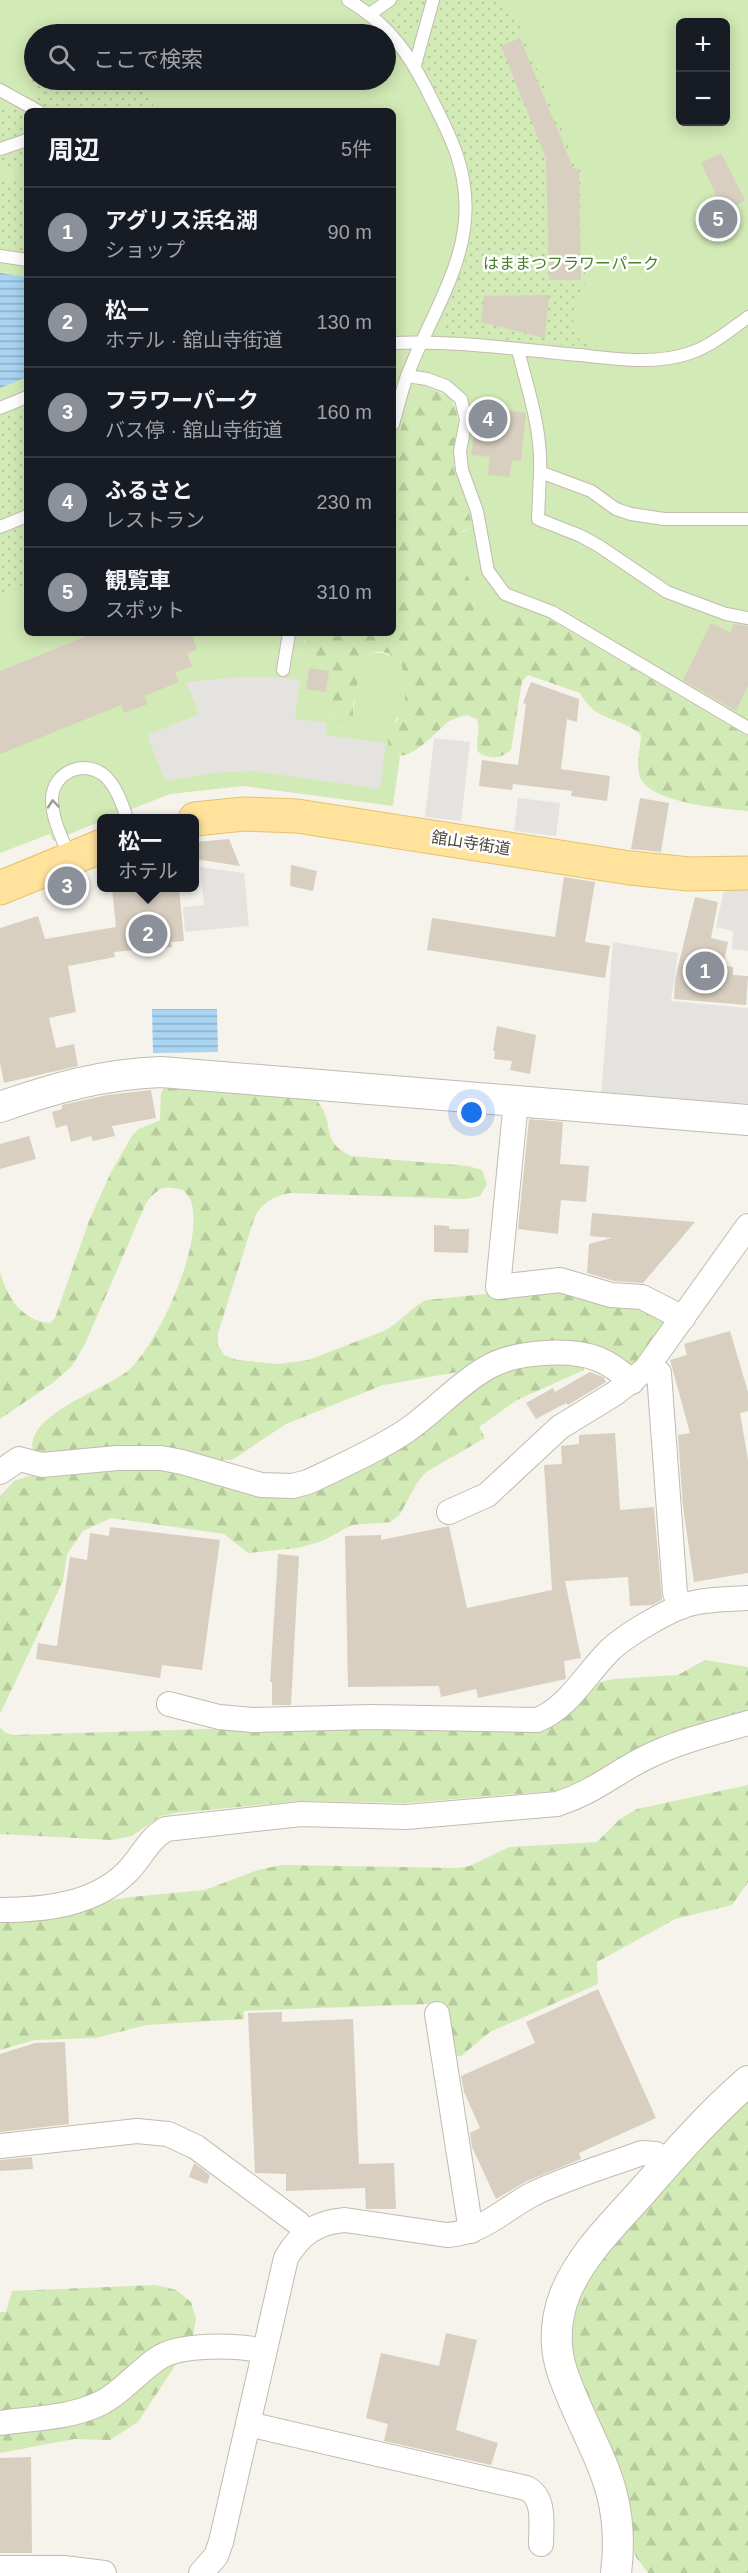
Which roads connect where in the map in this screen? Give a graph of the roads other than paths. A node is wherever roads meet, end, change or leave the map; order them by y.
1 (348, 0) edge
2 (390, 0) edge
3 (433, 0) edge
4 (370, 13) junction
5 (381, 24) edge
6 (396, 39) edge
7 (415, 65) junction
8 (1, 92) edge
9 (32, 108) edge
10 (24, 141) edge
11 (0, 149) edge
12 (0, 256) edge
13 (24, 260) edge
14 (748, 317) edge
15 (423, 341) junction
16 (396, 343) edge
17 (518, 350) junction
18 (407, 376) junction
19 (24, 398) edge
20 (0, 408) edge
21 (396, 414) edge
22 (540, 472) junction
23 (24, 517) edge
24 (748, 519) edge
25 (0, 527) edge
26 (748, 618) edge
27 (289, 636) edge
28 (284, 670) dead end
29 (748, 728) edge
30 (125, 814) edge
31 (199, 819) edge
32 (97, 848) edge
33 (71, 859) junction
34 (748, 873) edge
35 (0, 888) edge
36 (516, 1101) junction
37 (0, 1107) edge
38 (748, 1120) edge
39 (748, 1226) edge
40 (683, 1318) junction
41 (649, 1365) junction
42 (632, 1382) junction
43 (0, 1473) edge
44 (449, 1512) dead end
45 (748, 1598) edge
46 (681, 1607) junction
47 (170, 1704) dead end
48 (748, 1723) edge
49 (0, 1910) edge
50 (437, 2014) dead end
51 (748, 2081) edge
52 (0, 2146) edge
53 (668, 2162) junction
54 (471, 2231) junction
55 (305, 2233) junction
56 (264, 2351) junction
57 (0, 2423) edge
58 (248, 2424) junction
59 (541, 2544) dead end
60 (0, 2568) edge
61 (104, 2573) edge
62 (201, 2573) edge
63 (616, 2573) edge

1 - 4 lane
2 - 4 lane
3 - 7 lane
4 - 5 lane
6 - 7 lane
7 - 15 lane
8 - 9 lane
10 - 11 lane
12 - 13 lane
14 - 17 lane
15 - 16 lane
15 - 17 lane
15 - 18 lane
17 - 22 lane
18 - 21 lane
18 - 29 lane
19 - 20 lane
22 - 24 lane
22 - 26 lane
23 - 25 lane
27 - 28 lane
33 -> 30 lane
31 - 34 main road, 舘山寺街道
32 - 33 main road
33 - 35 main road
36 - 37 street
36 - 38 street
36 - 40 street
39 - 40 street
40 - 41 street
41 - 42 street
41 - 46 street
42 - 43 street
42 - 44 street
45 - 46 street
46 - 47 street
48 - 49 street
50 - 54 street
51 - 53 street
52 - 55 street
53 - 54 street
53 - 63 street
54 - 55 street
55 - 56 street
56 - 57 street
56 - 58 street
58 - 59 street
58 - 62 street
60 - 61 street

